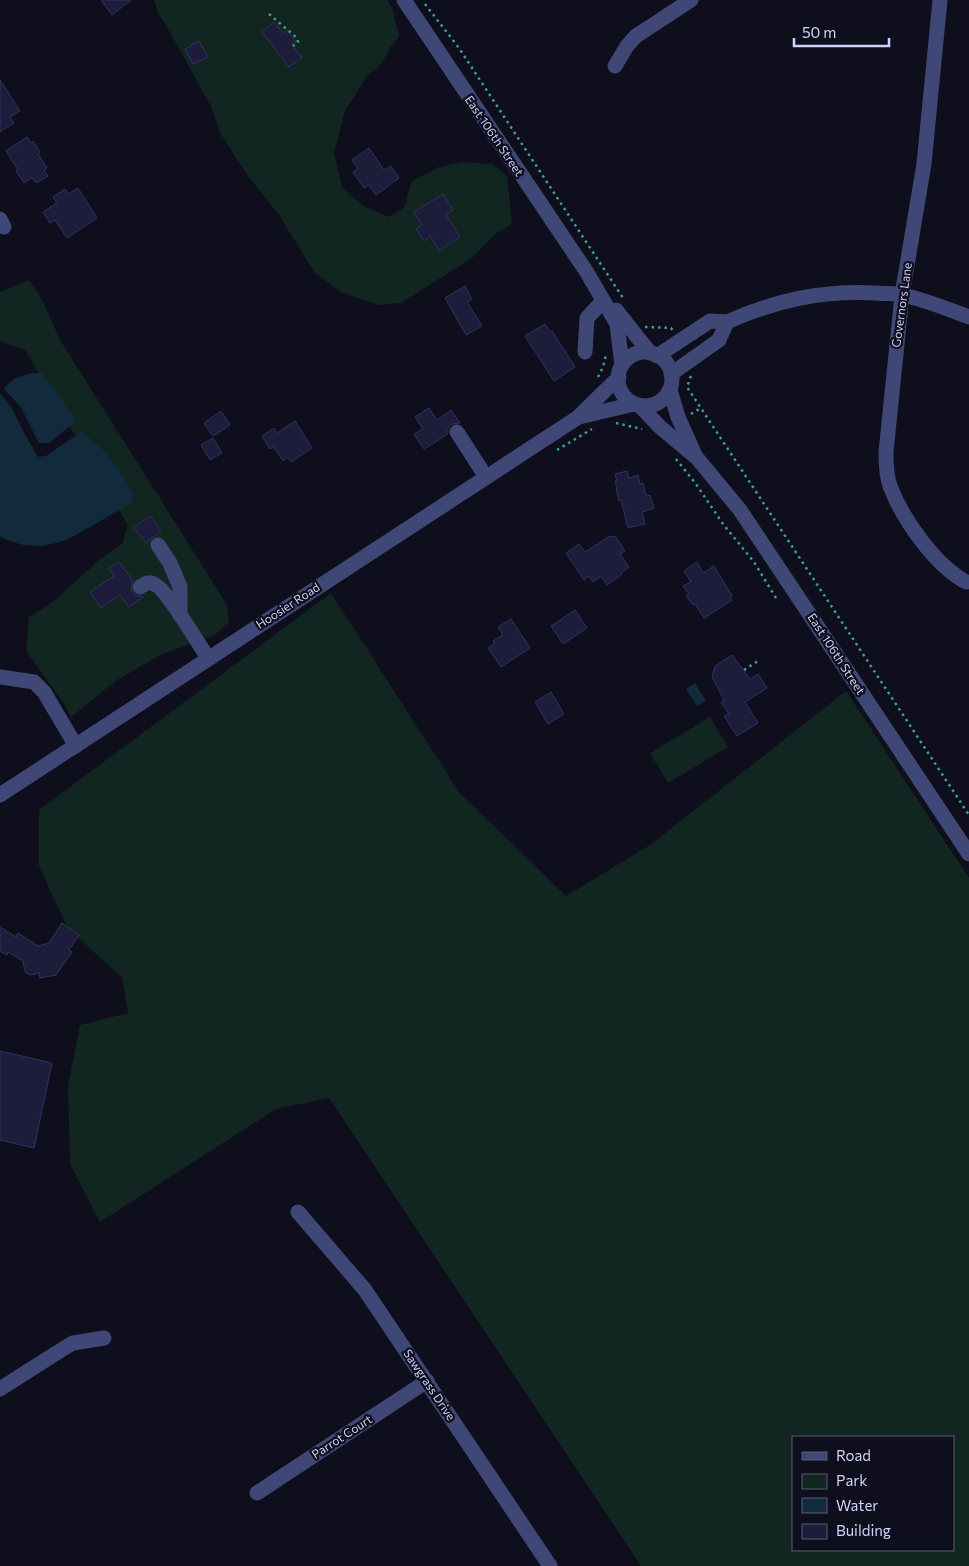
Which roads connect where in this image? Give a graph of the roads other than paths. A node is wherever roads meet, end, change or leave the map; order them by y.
1 (404, 0) edge
2 (691, 0) edge
3 (940, 0) edge
4 (616, 66) dead end
5 (586, 271) junction
6 (902, 295) junction
7 (603, 301) junction
8 (969, 317) edge
9 (727, 322) junction
10 (585, 352) dead end
11 (654, 355) junction
12 (620, 371) junction
13 (671, 374) junction
14 (670, 390) junction
15 (637, 405) junction
16 (577, 418) junction
17 (457, 432) dead end
18 (697, 458) junction
19 (486, 477) junction
20 (158, 545) dead end
21 (966, 582) dead end
22 (140, 587) dead end
23 (180, 617) junction
24 (208, 658) junction
25 (0, 676) edge
26 (76, 746) junction
27 (0, 795) edge
28 (969, 854) edge
29 (298, 1212) dead end
30 (104, 1338) dead end
31 (427, 1381) junction
32 (0, 1389) edge
33 (257, 1493) dead end
34 (546, 1565) edge

1 - 5 street, East 106th Street
2 - 4 street
3 - 6 street, Governors Lane
5 - 7 street, East 106th Street
5 - 11 street, East 106th Street
6 - 8 street
6 - 9 street
6 - 21 street, Governors Lane
7 - 10 street
7 - 12 street, East 106th Street
9 - 11 street
9 - 13 street
11 - 12 street
11 - 13 street
12 - 15 street
12 - 16 street, Hoosier Road
13 - 14 street
14 - 15 street
14 - 18 street, East 106th Street
15 - 16 street, Hoosier Road
15 - 18 street, East 106th Street
16 - 19 street, Hoosier Road
17 - 19 street
18 - 28 street, East 106th Street
19 - 24 street, Hoosier Road
20 - 23 street
22 - 23 street
23 - 24 street
24 - 26 street, Hoosier Road
25 - 26 street
26 - 27 street, Hoosier Road
29 - 31 street, Sawgrass Drive
30 - 32 street
31 - 33 street, Parrot Court
31 - 34 street, Sawgrass Drive

